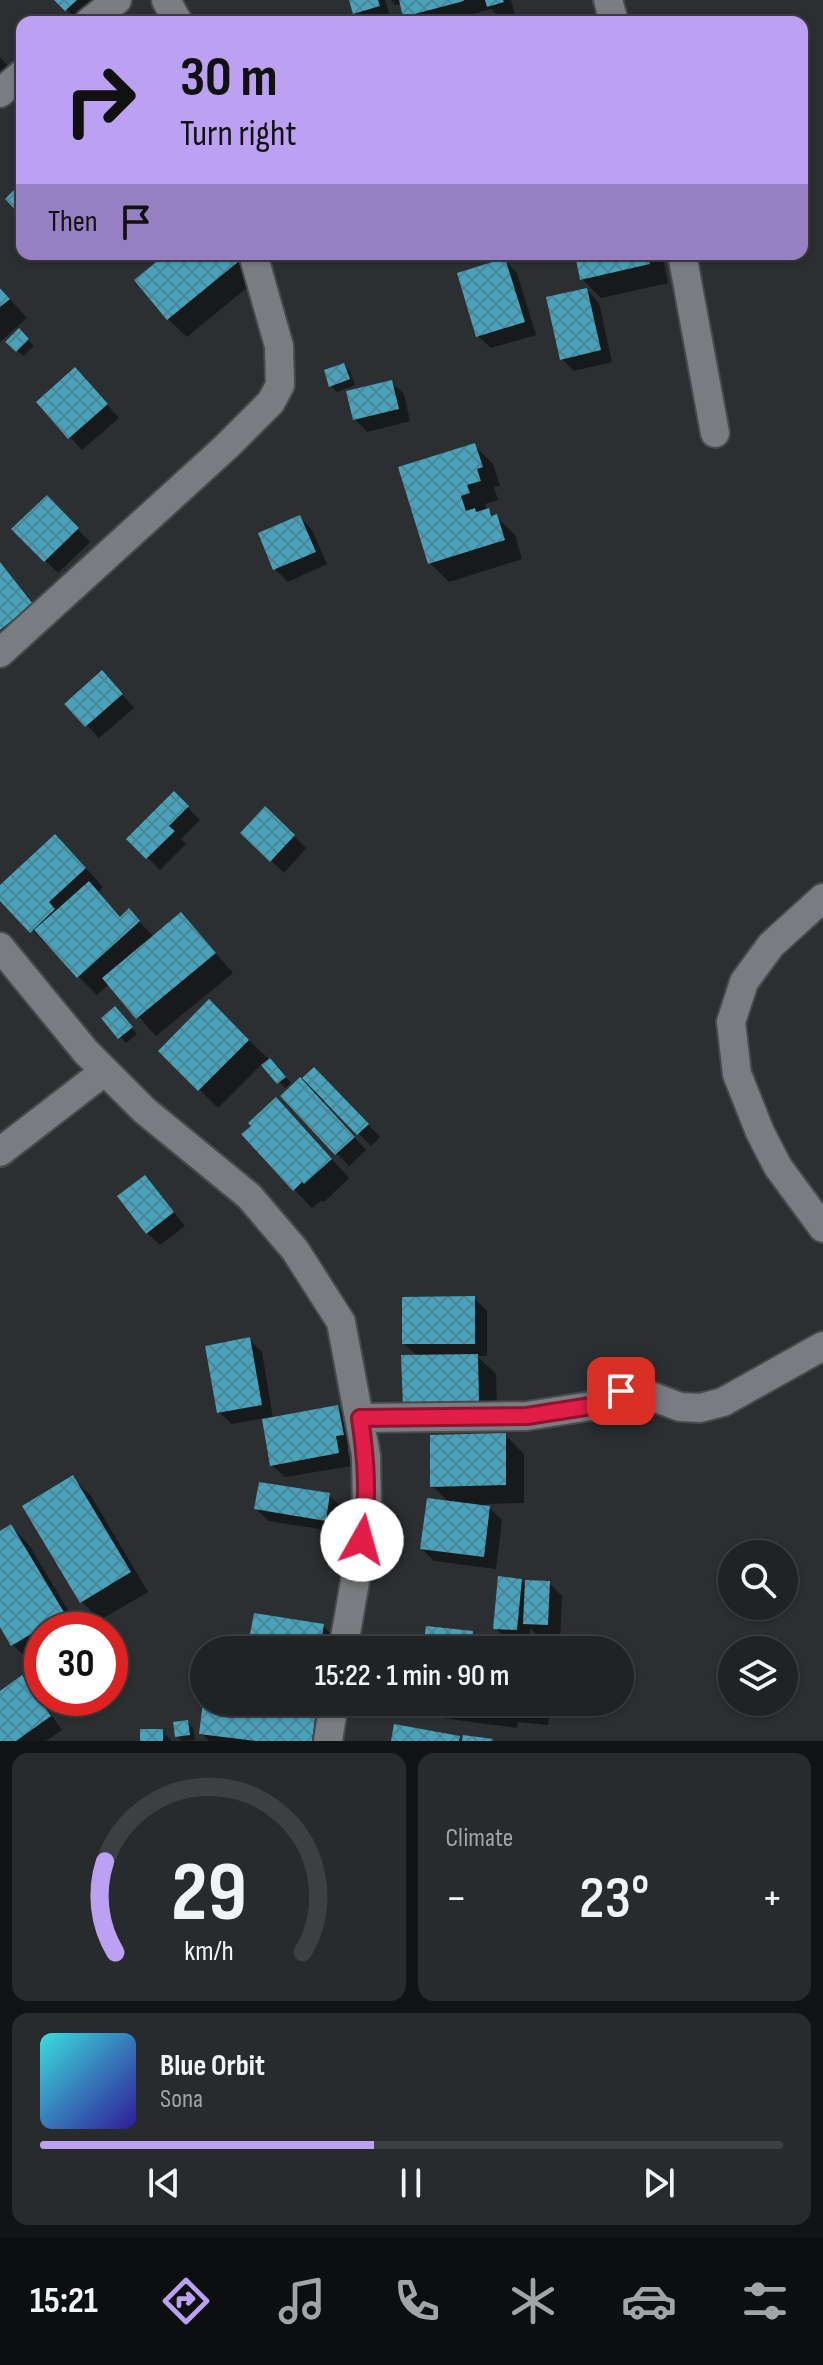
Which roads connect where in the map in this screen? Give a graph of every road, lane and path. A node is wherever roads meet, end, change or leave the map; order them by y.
1 (117, 0) edge
2 (97, 16) edge
3 (16, 79) edge
4 (0, 93) edge
5 (255, 260) edge
6 (683, 260) edge
7 (715, 433) dead end
8 (0, 653) edge
9 (823, 898) edge
10 (0, 947) edge
11 (105, 1071) junction
12 (0, 1152) edge
13 (823, 1228) edge
14 (823, 1346) edge
15 (360, 1418) junction
16 (345, 1636) edge
17 (332, 1716) edge
18 (328, 1741) edge

1 - 2 street
3 - 4 street
5 - 8 street
6 - 7 street
9 - 13 street
10 - 11 street
11 - 12 street
11 - 15 street
14 - 15 street
15 - 16 street
17 - 18 street

